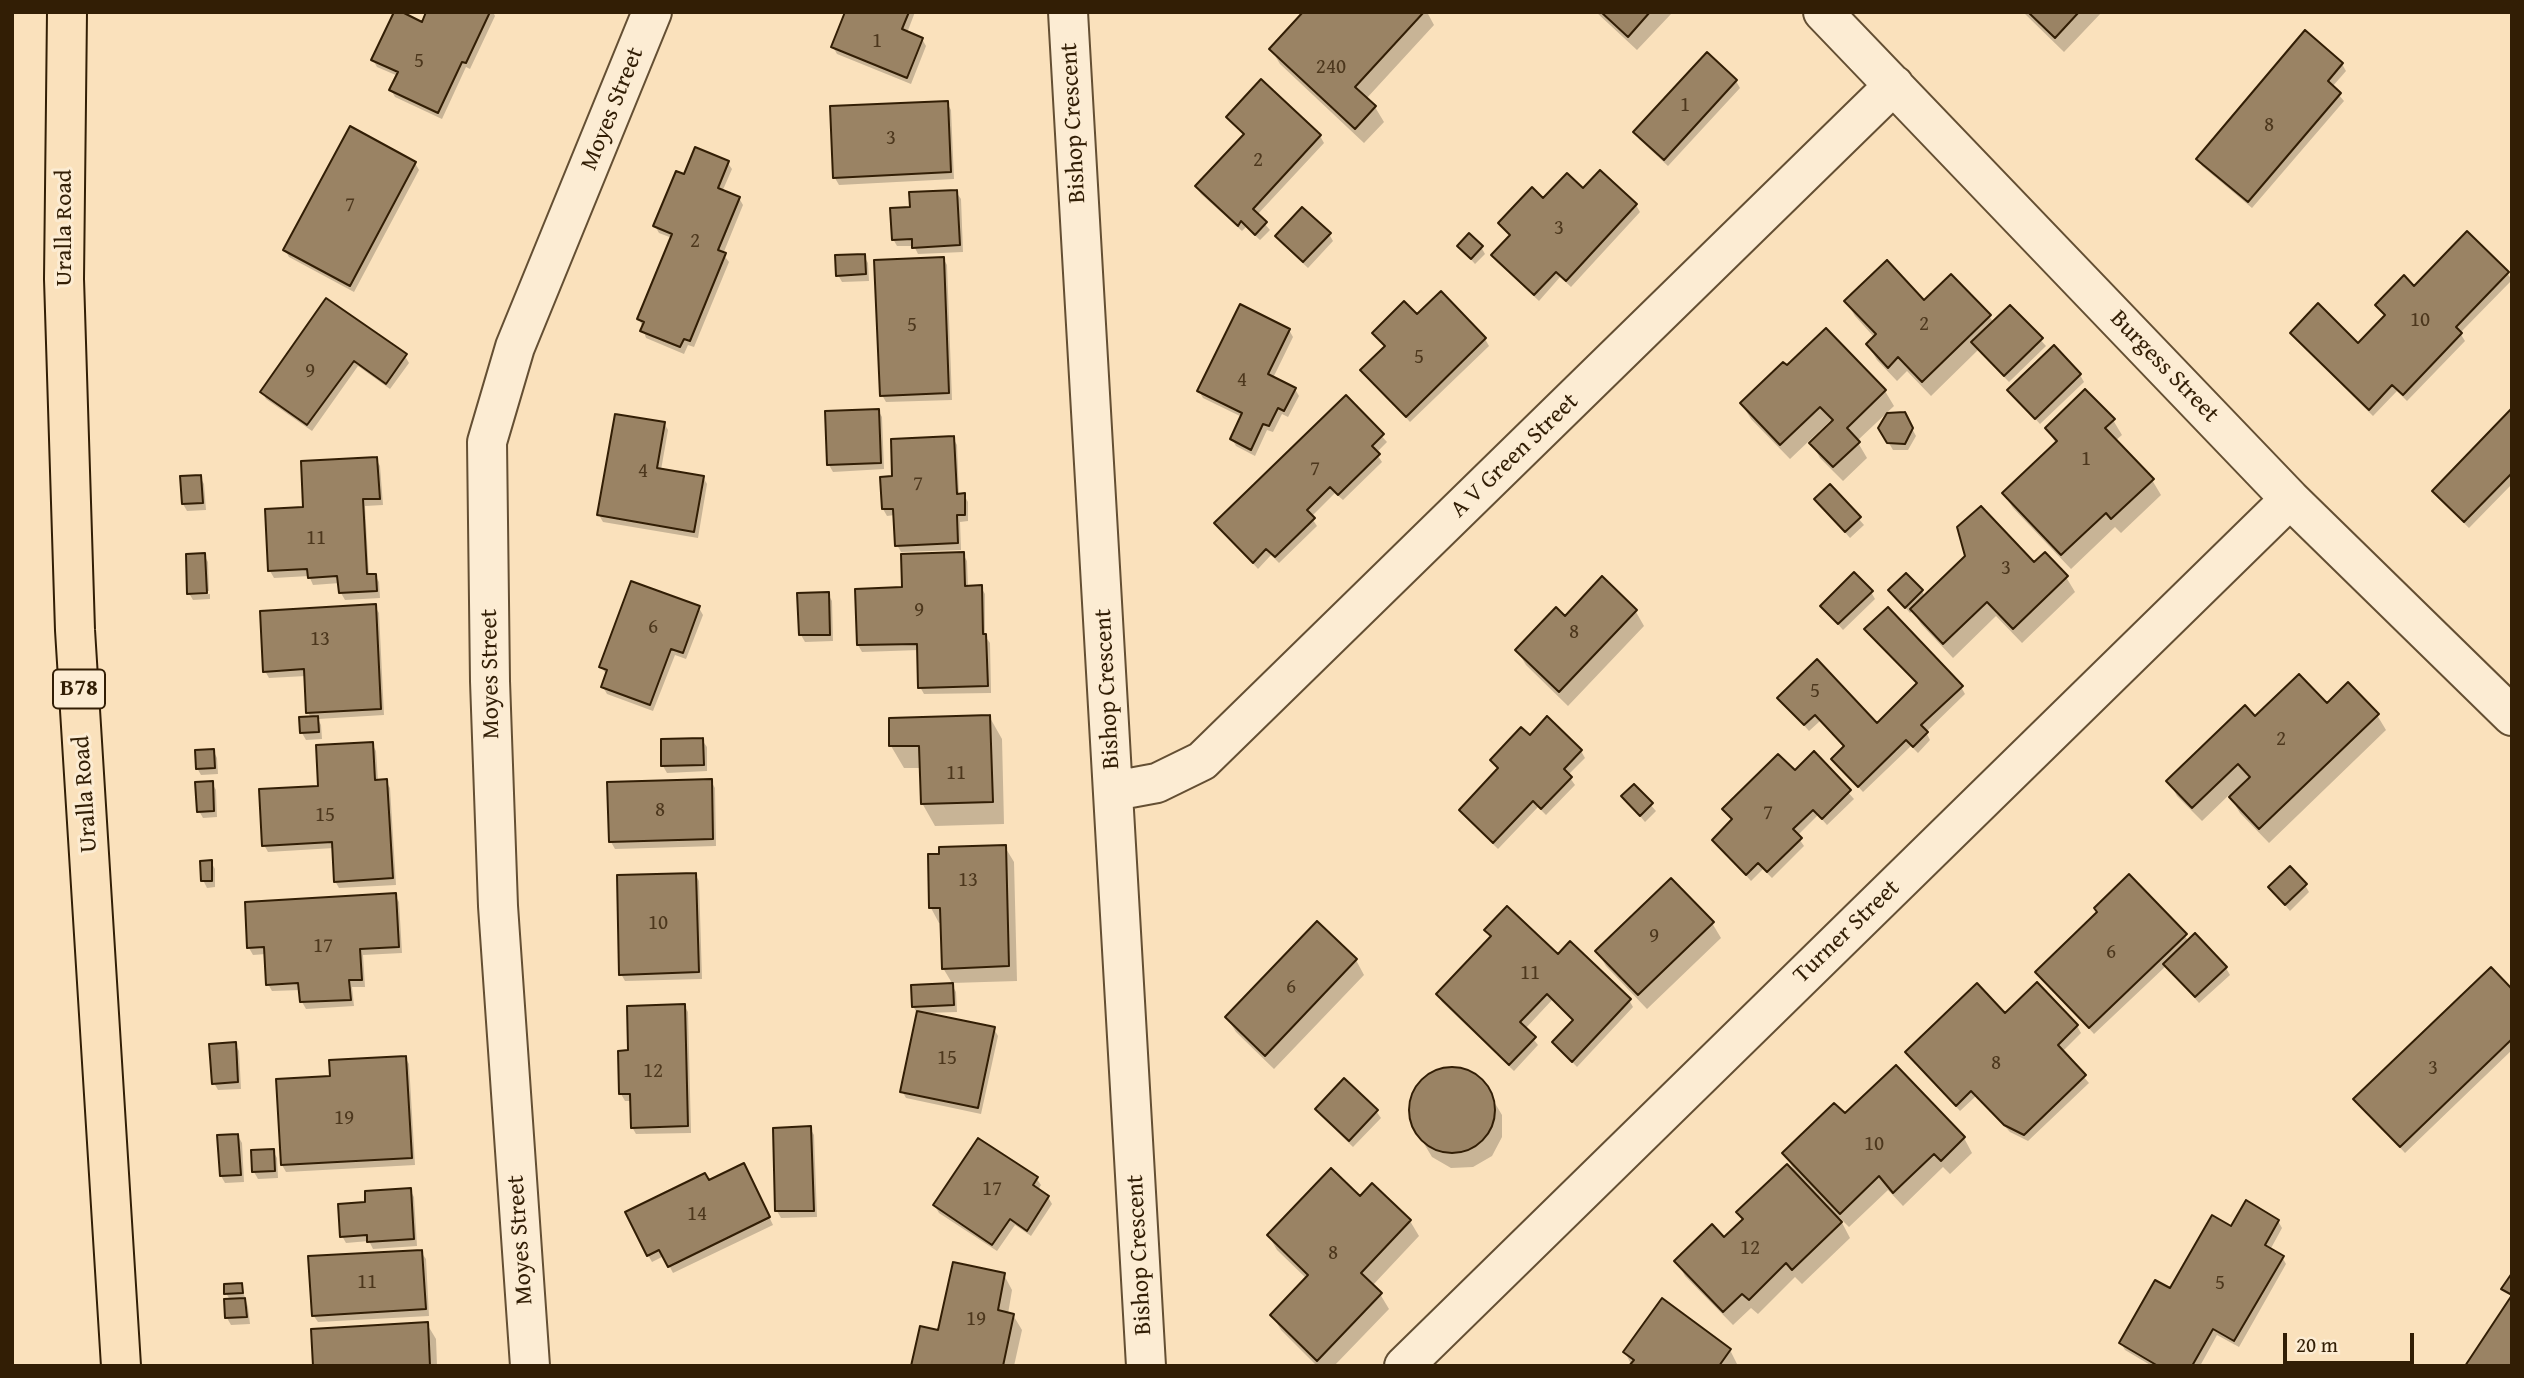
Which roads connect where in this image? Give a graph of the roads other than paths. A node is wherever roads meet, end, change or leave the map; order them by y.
1 (67, 12) edge
2 (652, 12) edge
3 (1068, 12) edge
4 (1823, 12) edge
5 (1894, 85) junction
6 (2290, 499) junction
7 (2512, 716) edge
8 (1114, 791) junction
9 (121, 1366) edge
10 (530, 1366) edge
11 (1146, 1366) edge
12 (1404, 1366) edge

1 - 9 main road, Uralla Road / B78
2 - 10 street, Moyes Street
3 - 8 street, Bishop Crescent
4 - 5 street, Burgess Street
5 - 6 street, Burgess Street
5 - 8 street, A V Green Street
6 - 7 street, Burgess Street
6 - 12 street, Turner Street
8 - 11 street, Bishop Crescent

